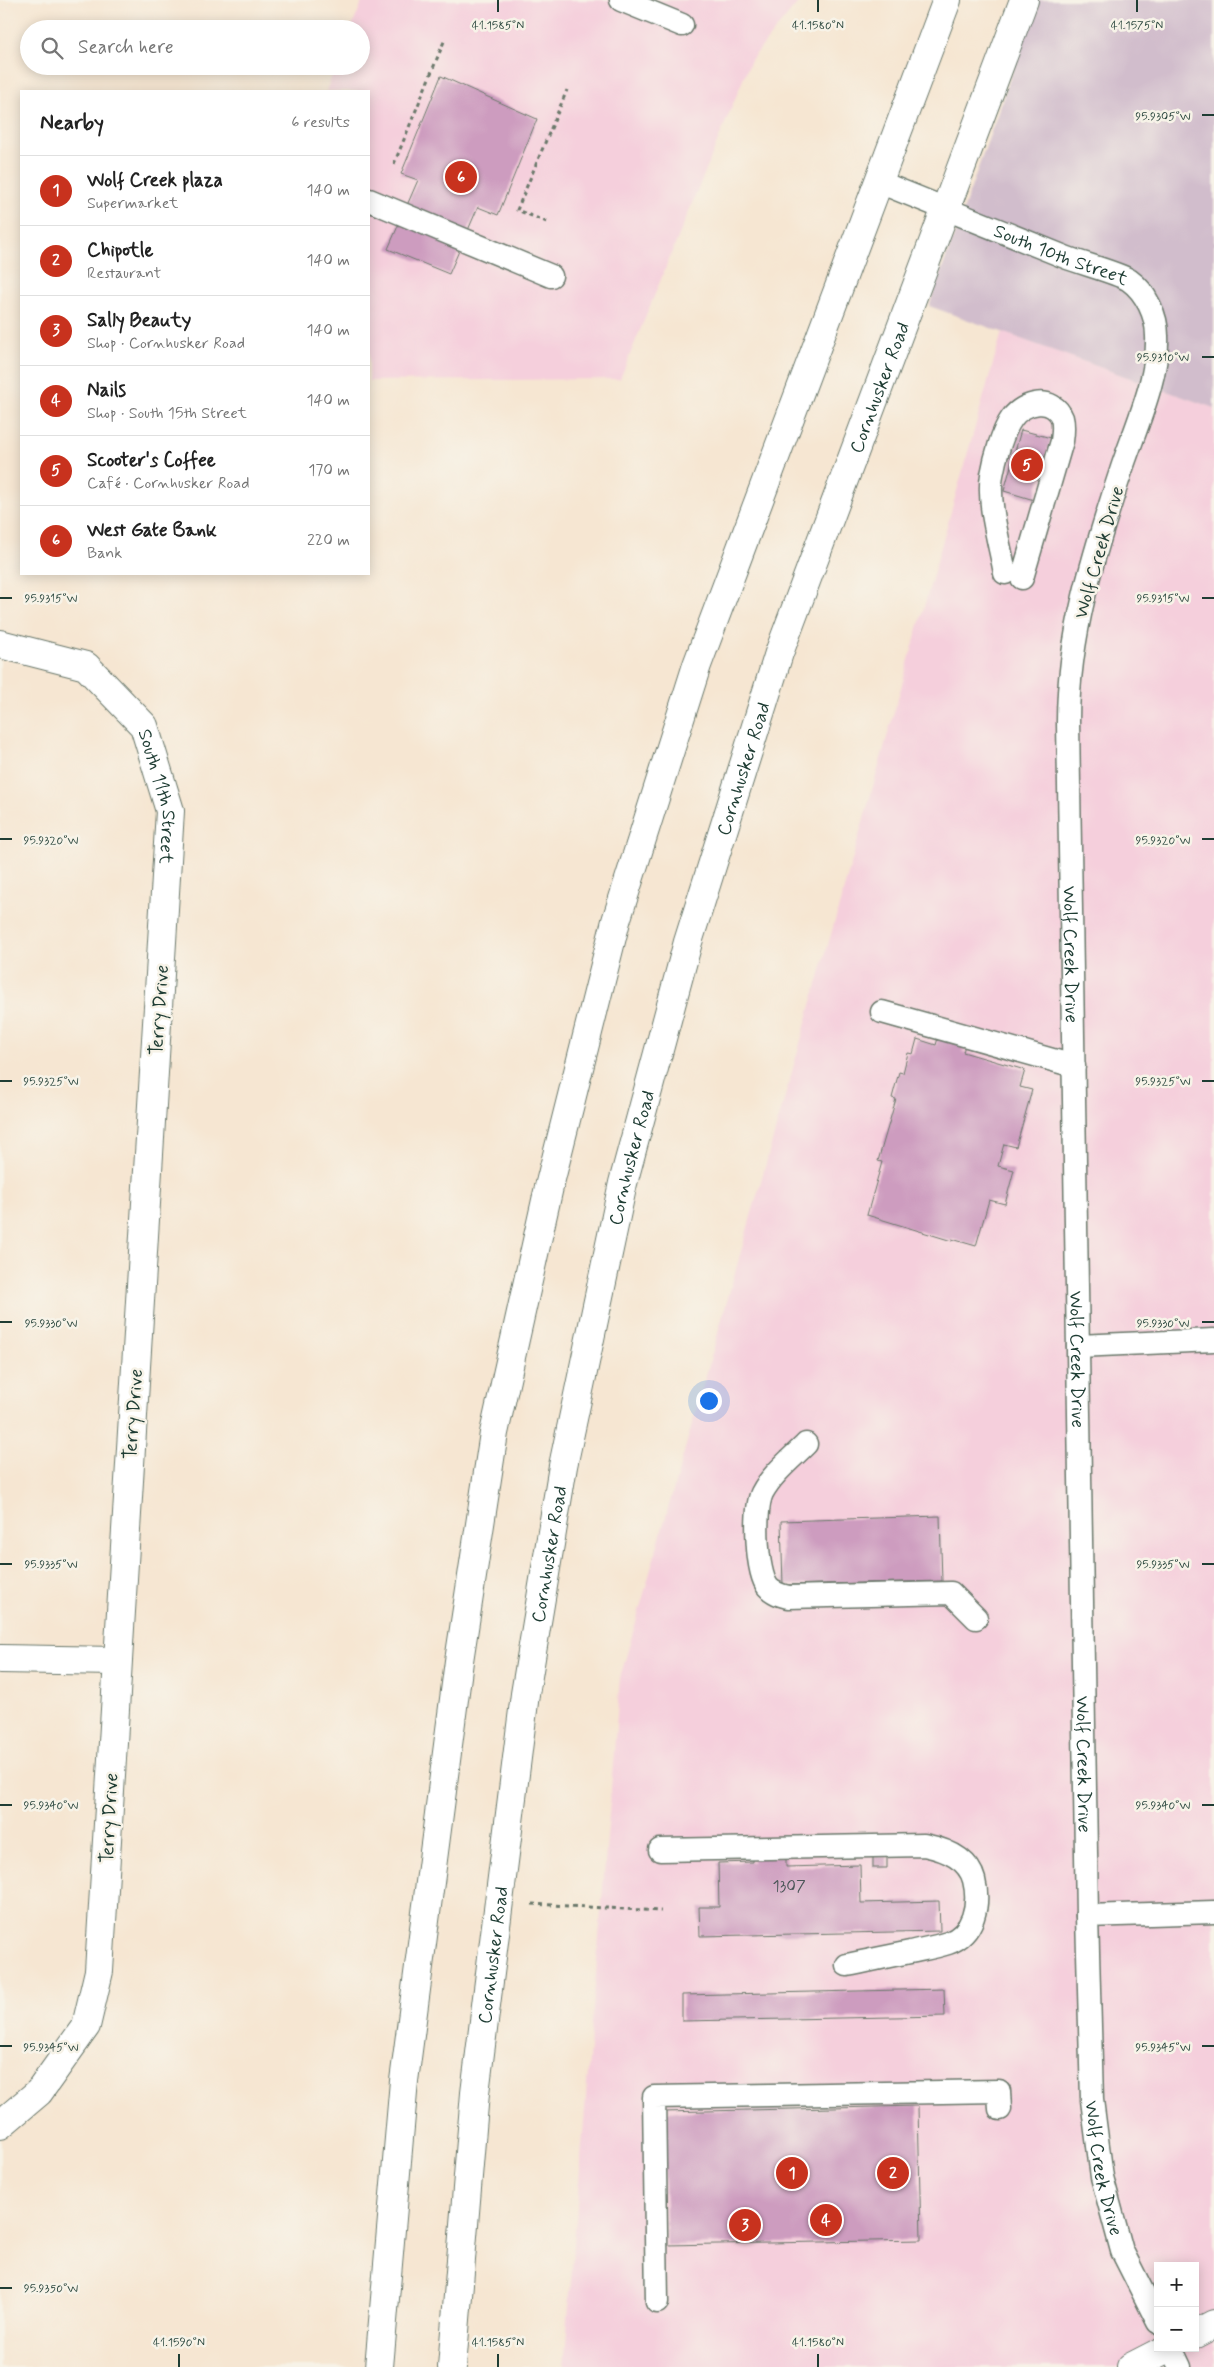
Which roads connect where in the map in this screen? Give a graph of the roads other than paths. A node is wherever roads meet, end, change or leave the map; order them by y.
1 (621, 0) edge
2 (947, 0) edge
3 (1024, 0) edge
4 (682, 25) dead end
5 (879, 182) junction
6 (370, 200) edge
7 (945, 209) junction
8 (551, 276) dead end
9 (1147, 394) joint
10 (1014, 575) joint
11 (0, 644) edge
12 (164, 919) joint
13 (882, 1012) dead end
14 (1074, 1066) junction
15 (1214, 1340) edge
16 (1078, 1346) junction
17 (806, 1444) dead end
18 (976, 1618) dead end
19 (0, 1659) edge
20 (116, 1661) junction
21 (660, 1850) dead end
22 (1214, 1912) edge
23 (1087, 1916) junction
24 (847, 1965) dead end
25 (1000, 2109) dead end
26 (0, 2125) edge
27 (657, 2302) dead end
28 (1154, 2314) edge
29 (1214, 2324) edge
30 (1199, 2332) edge
31 (1162, 2352) edge
32 (1172, 2352) edge
33 (379, 2367) edge
34 (452, 2367) edge
35 (1131, 2367) edge
36 (1180, 2367) edge

1 - 4 lane
2 - 5 main road
3 - 7 main road, Cornhusker Road
5 - 7 lane, South 10th Street
5 - 33 main road
6 - 8 lane
7 - 9 lane, South 10th Street
7 - 34 main road, Cornhusker Road
9 - 14 lane, Wolf Creek Drive
10 - 10 lane
11 - 12 main road, South 11th Street
12 - 20 main road, Terry Drive
13 - 14 lane
14 - 16 lane, Wolf Creek Drive
15 - 16 lane
16 - 23 lane, Wolf Creek Drive
17 - 18 lane
19 - 20 main road
20 - 26 main road, Terry Drive
21 - 24 lane
22 - 23 lane
23 - 28 lane, Wolf Creek Drive
25 - 27 lane
29 - 30 main road
31 - 35 main road
32 - 36 lane

